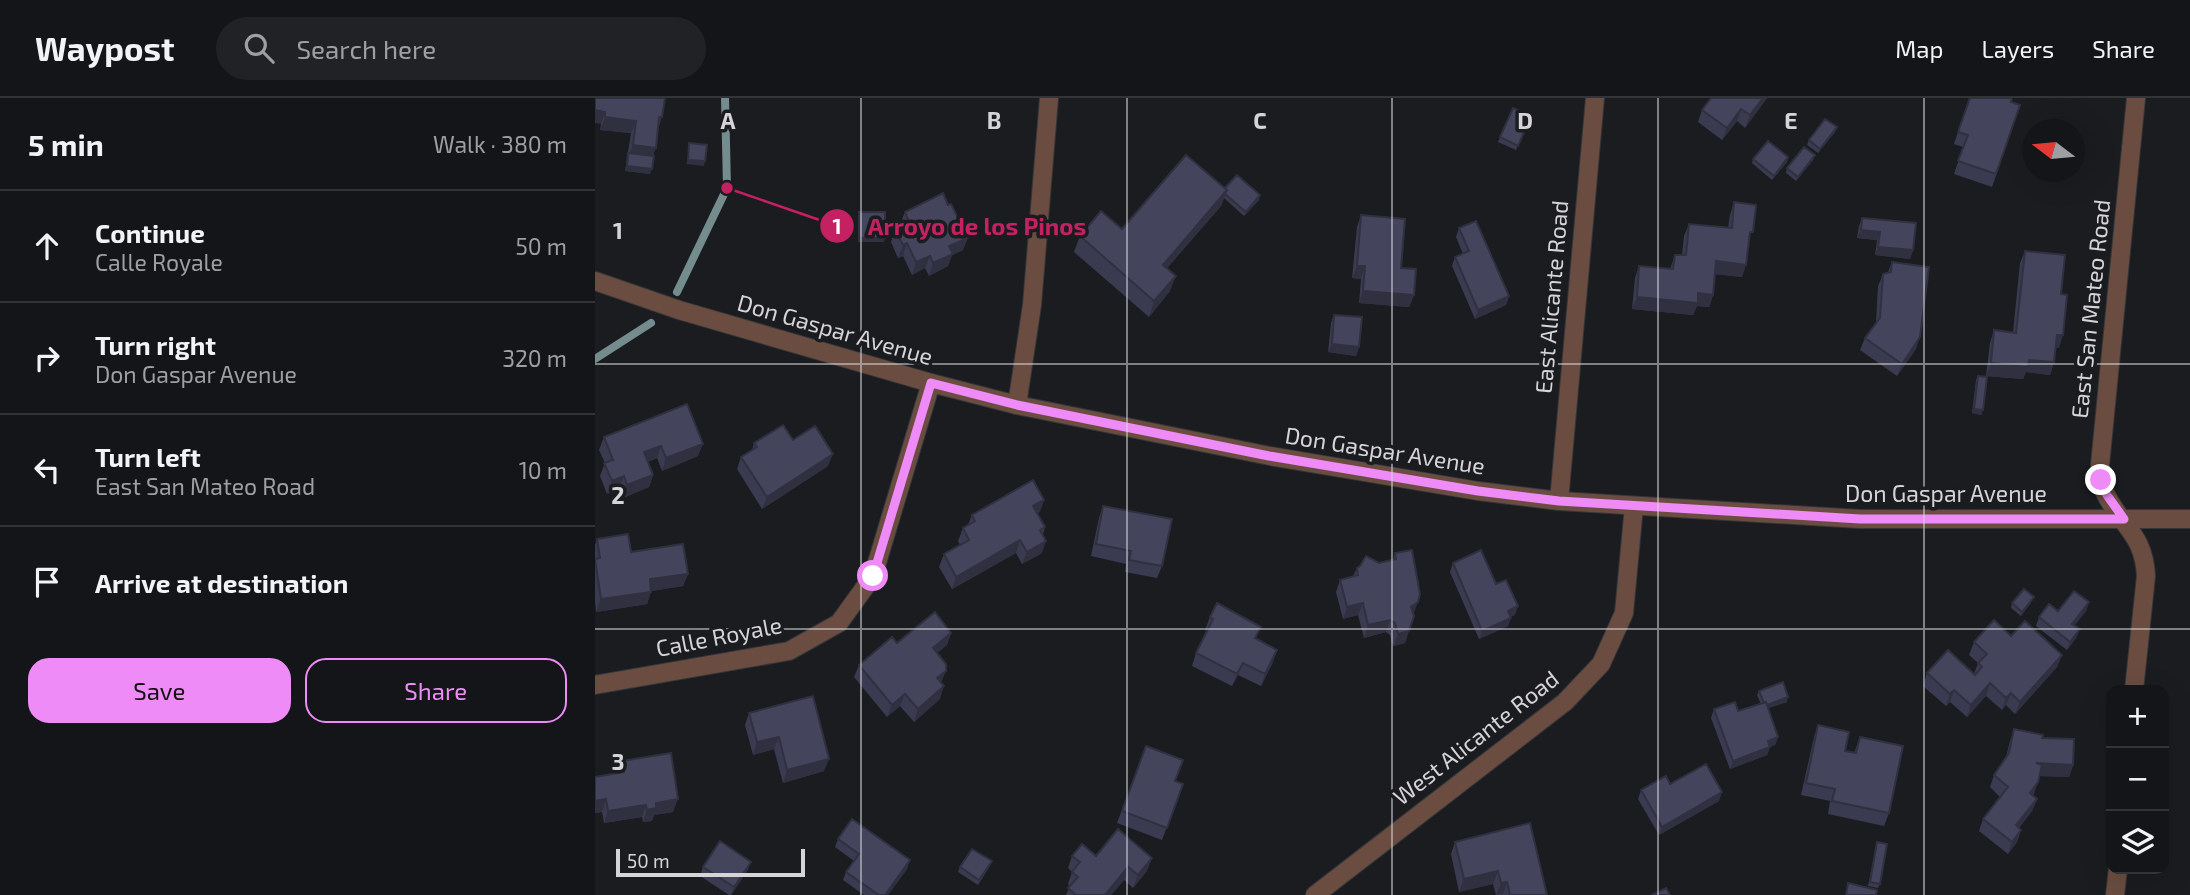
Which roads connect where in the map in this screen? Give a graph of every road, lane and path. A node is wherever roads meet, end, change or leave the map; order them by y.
1 (1049, 98) edge
2 (1595, 98) edge
3 (2136, 98) edge
4 (595, 281) edge
5 (931, 383) junction
6 (1017, 405) junction
7 (1559, 501) junction
8 (1634, 506) junction
9 (2124, 519) junction
10 (2190, 519) edge
11 (595, 685) edge
12 (2134, 685) edge
13 (2117, 874) edge
14 (1315, 895) edge
15 (2115, 895) edge

1 - 6 street
2 - 7 street, East Alicante Road
3 - 9 street, East San Mateo Road
4 - 5 street, Don Gaspar Avenue
5 - 6 street, Don Gaspar Avenue
5 - 11 street, Calle Royale
6 - 7 street, Don Gaspar Avenue
7 - 8 street, Don Gaspar Avenue
8 - 9 street, Don Gaspar Avenue
8 - 14 street, West Alicante Road
9 - 10 street, Don Gaspar Avenue
9 - 12 street, East San Mateo Road
13 - 15 street

